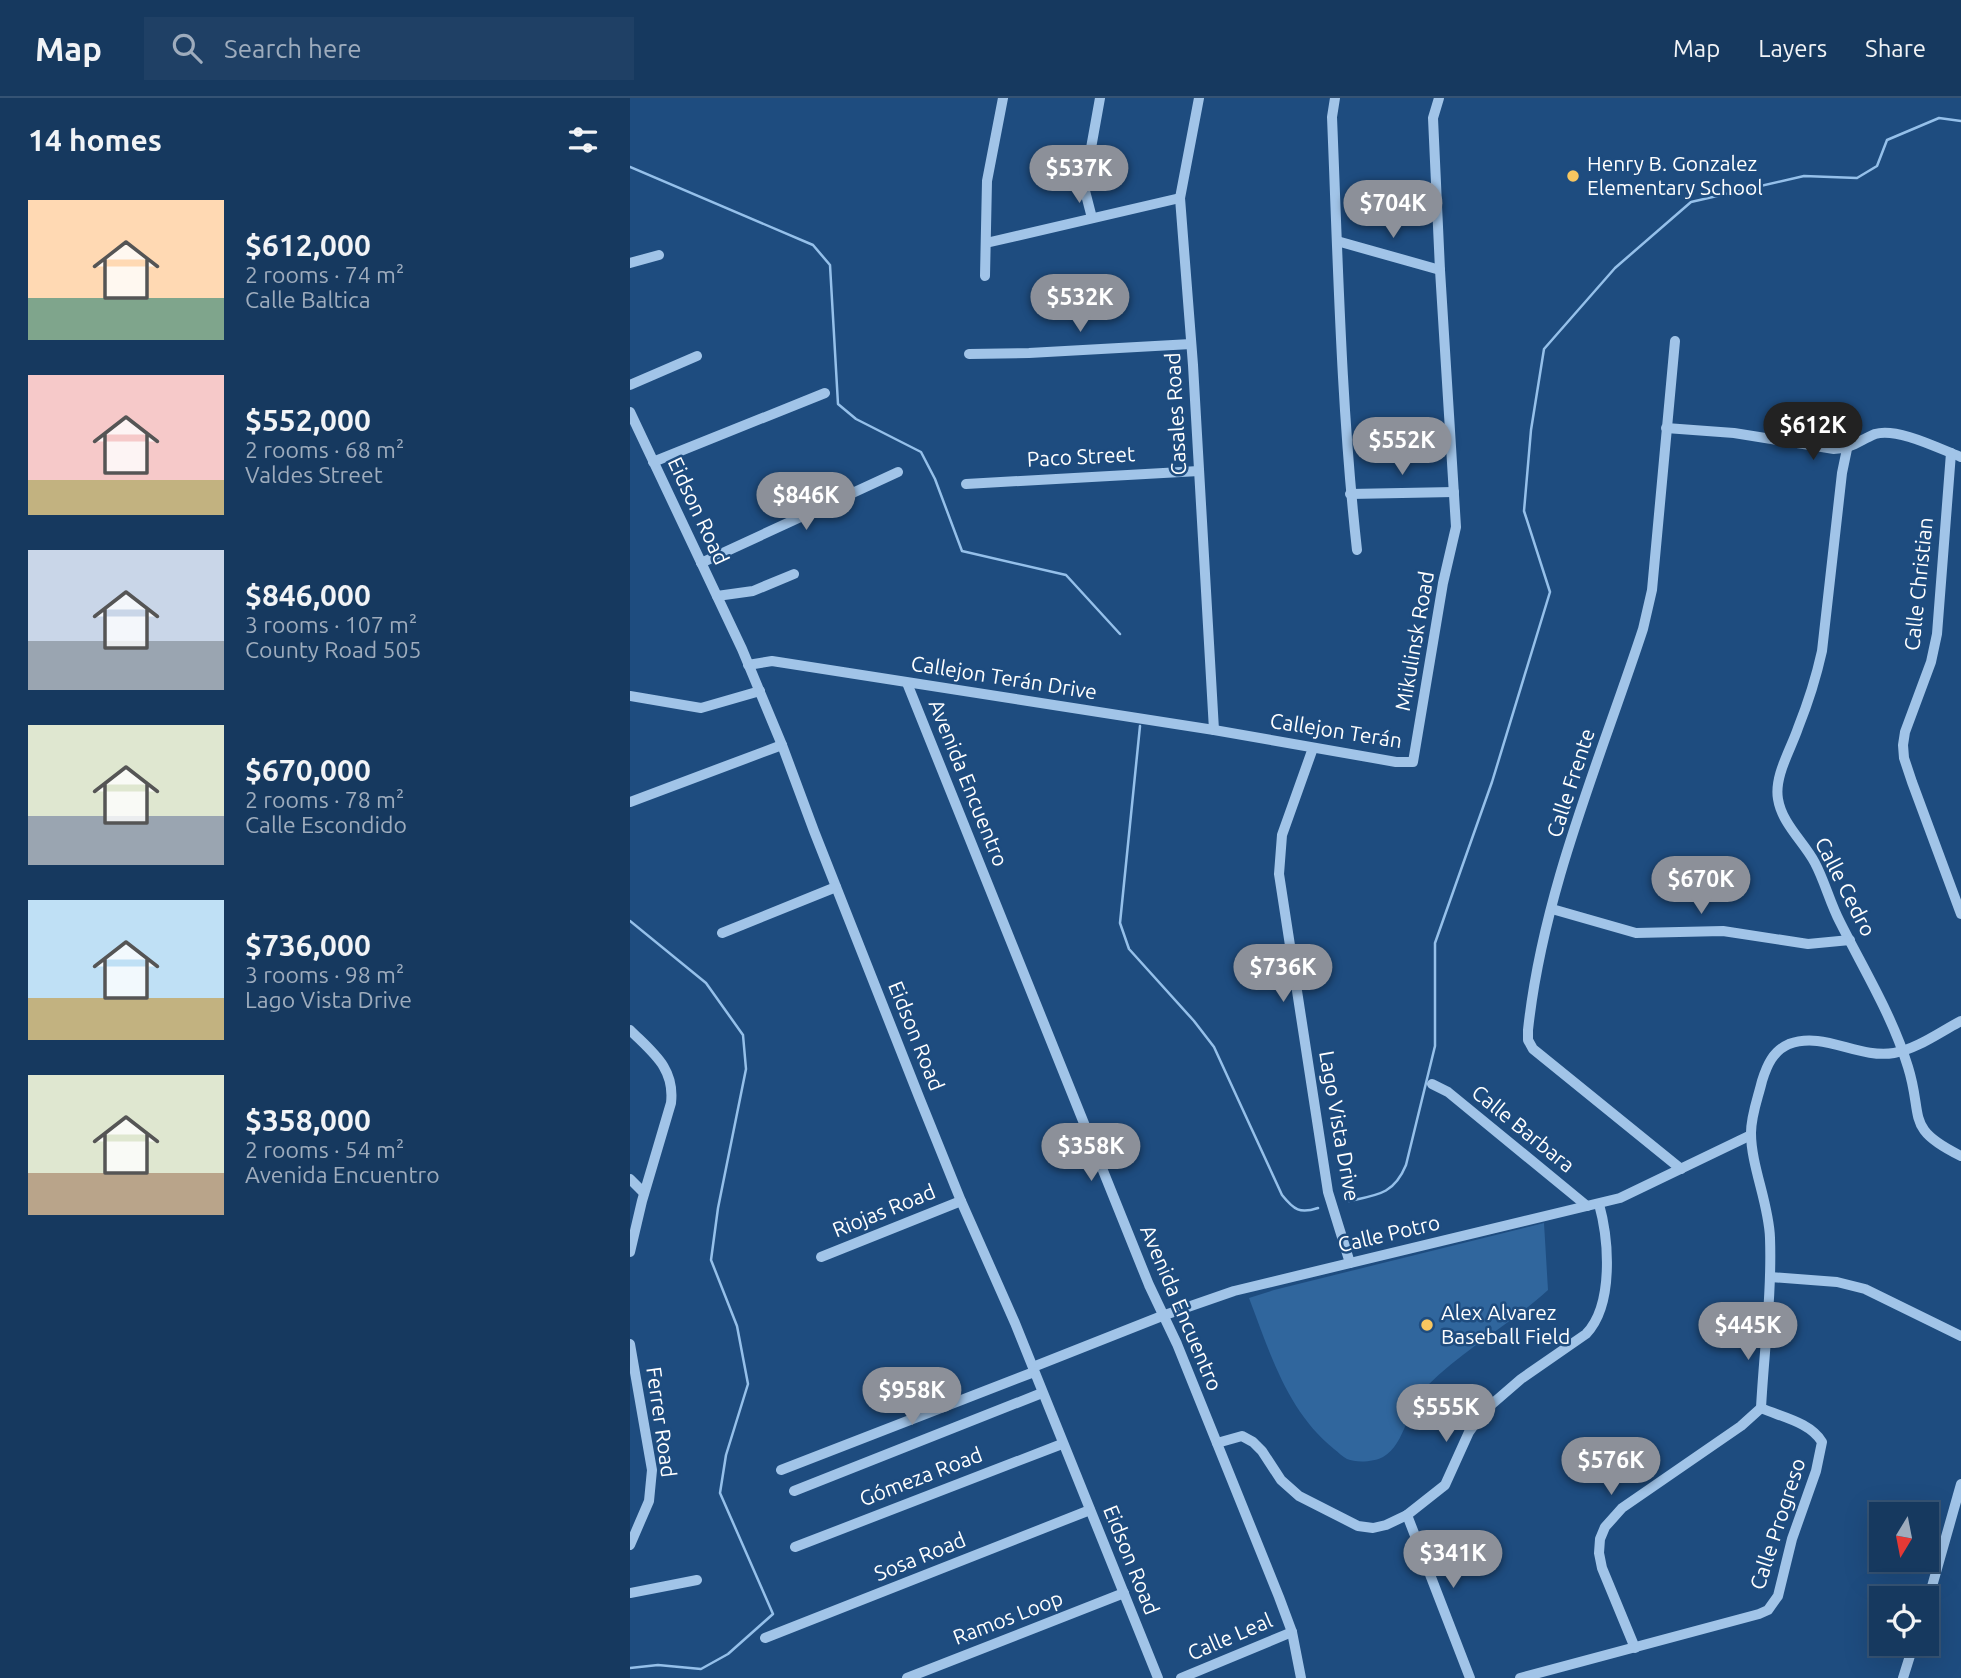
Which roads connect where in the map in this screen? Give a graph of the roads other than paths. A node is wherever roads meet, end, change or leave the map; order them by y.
1 (1003, 98) edge
2 (1100, 98) edge
3 (1199, 98) edge
4 (1335, 98) edge
5 (1439, 98) edge
6 (1180, 198) junction
7 (1092, 218) junction
8 (1337, 241) junction
9 (986, 243) junction
10 (659, 255) dead end
11 (630, 263) edge
12 (1440, 270) junction
13 (985, 276) dead end
14 (1675, 341) dead end
15 (1192, 344) junction
16 (969, 354) dead end
17 (697, 356) dead end
18 (630, 385) edge
19 (825, 393) dead end
20 (630, 412) edge
21 (1666, 428) junction
22 (635, 437) edge
23 (1847, 449) junction
24 (1956, 455) edge
25 (653, 462) junction
26 (1199, 471) junction
27 (898, 472) dead end
28 (966, 484) dead end
29 (1454, 492) junction
30 (1350, 494) junction
31 (1357, 550) dead end
32 (701, 563) junction
33 (794, 574) dead end
34 (717, 596) junction
35 (748, 665) junction
36 (908, 683) junction
37 (760, 691) junction
38 (630, 696) edge
39 (1214, 730) junction
40 (1253, 738) joint
41 (782, 745) junction
42 (1314, 748) junction
43 (1413, 762) joint
44 (630, 802) edge
45 (836, 887) junction
46 (1552, 909) junction
47 (1961, 914) edge
48 (723, 933) dead end
49 (1850, 940) junction
50 (1961, 1021) edge
51 (630, 1030) edge
52 (1902, 1051) junction
53 (1432, 1084) dead end
54 (1751, 1135) junction
55 (1961, 1156) edge
56 (1681, 1169) junction
57 (630, 1178) edge
58 (644, 1193) junction
59 (961, 1201) junction
60 (1593, 1205) junction
61 (630, 1252) edge
62 (821, 1257) dead end
63 (1350, 1263) junction
64 (1770, 1277) junction
65 (1162, 1316) junction
66 (1961, 1336) edge
67 (630, 1344) edge
68 (1033, 1369) junction
69 (1042, 1393) junction
70 (1761, 1408) junction
71 (1217, 1443) junction
72 (1062, 1444) junction
73 (781, 1470) dead end
74 (1961, 1484) edge
75 (794, 1491) dead end
76 (1090, 1510) junction
77 (1406, 1515) junction
78 (630, 1545) edge
79 (795, 1547) dead end
80 (696, 1580) dead end
81 (1932, 1586) edge
82 (630, 1593) edge
83 (1124, 1593) junction
84 (1292, 1632) junction
85 (765, 1638) dead end
86 (1635, 1648) junction
87 (1910, 1656) edge
88 (1568, 1666) junction
89 (907, 1678) edge
90 (1158, 1678) edge
91 (1181, 1678) edge
92 (1301, 1678) edge
93 (1469, 1678) edge
94 (1520, 1678) edge
95 (1572, 1678) edge
96 (1903, 1678) edge

1 - 9 street
2 - 7 street
3 - 6 street, Casales Road
4 - 8 street
5 - 12 street, Mikulinsk Road
6 - 7 street
6 - 15 street, Casales Road
7 - 9 street
8 - 12 street
8 - 30 street
9 - 13 street
10 - 11 street
12 - 29 street, Mikulinsk Road
14 - 21 street, Calle Frente
15 - 16 street
15 - 26 street, Casales Road
17 - 18 street
19 - 25 street
20 - 22 street, Eidson Road
21 - 23 street
21 - 46 street, Calle Frente
22 - 25 street, Eidson Road
23 - 24 street
23 - 49 street, Calle Cedro
24 - 47 street, Calle Christian
25 - 32 street, Eidson Road
26 - 28 street, Paco Street
26 - 39 street, Casales Road
27 - 32 street
29 - 30 street
29 - 43 street, Mikulinsk Road
30 - 31 street
32 - 34 street, Eidson Road
33 - 34 street
34 - 35 street, Eidson Road
35 - 36 street, Callejon Terán Drive
35 - 37 street, Eidson Road
36 - 39 street, Callejon Terán Drive
36 - 65 street, Avenida Encuentro
37 - 38 street
37 - 41 street, Eidson Road
39 - 40 street, Callejon Terán Drive
40 - 42 street, Callejon Terán
41 - 44 street
41 - 45 street, Eidson Road
42 - 43 street, Callejon Terán
42 - 63 street, Lago Vista Drive
45 - 48 street
45 - 59 street, Eidson Road
46 - 49 street
46 - 56 street, Calle Frente
49 - 52 street, Calle Cedro
50 - 52 street
51 - 58 street
52 - 54 street
52 - 55 street, Calle Cedro
53 - 60 street, Calle Barbara
54 - 56 street, Calle Potro
54 - 64 street
56 - 60 street, Calle Potro
57 - 58 street
58 - 61 street
59 - 62 street, Riojas Road
59 - 68 street, Eidson Road
60 - 63 street, Calle Potro
60 - 77 street
63 - 65 street, Calle Potro
64 - 66 street
64 - 70 street
65 - 68 street, Calle Potro
65 - 71 street, Avenida Encuentro
67 - 78 street, Ferrer Road
68 - 69 street, Eidson Road
68 - 73 street, Calle Potro
69 - 72 street, Eidson Road
69 - 75 street
70 - 86 street
70 - 86 street, Calle Progreso
71 - 77 street
71 - 84 street, Avenida Encuentro
72 - 76 street, Eidson Road
72 - 79 street, Gómeza Road
74 - 81 street
76 - 83 street, Eidson Road
76 - 85 street, Sosa Road
77 - 93 street
80 - 82 street
83 - 89 street, Ramos Loop
83 - 90 street, Eidson Road
84 - 91 street, Calle Leal
84 - 92 street, Avenida Encuentro
86 - 88 street, Calle Progreso
87 - 96 street
88 - 94 street, Calle Progreso
88 - 95 street

